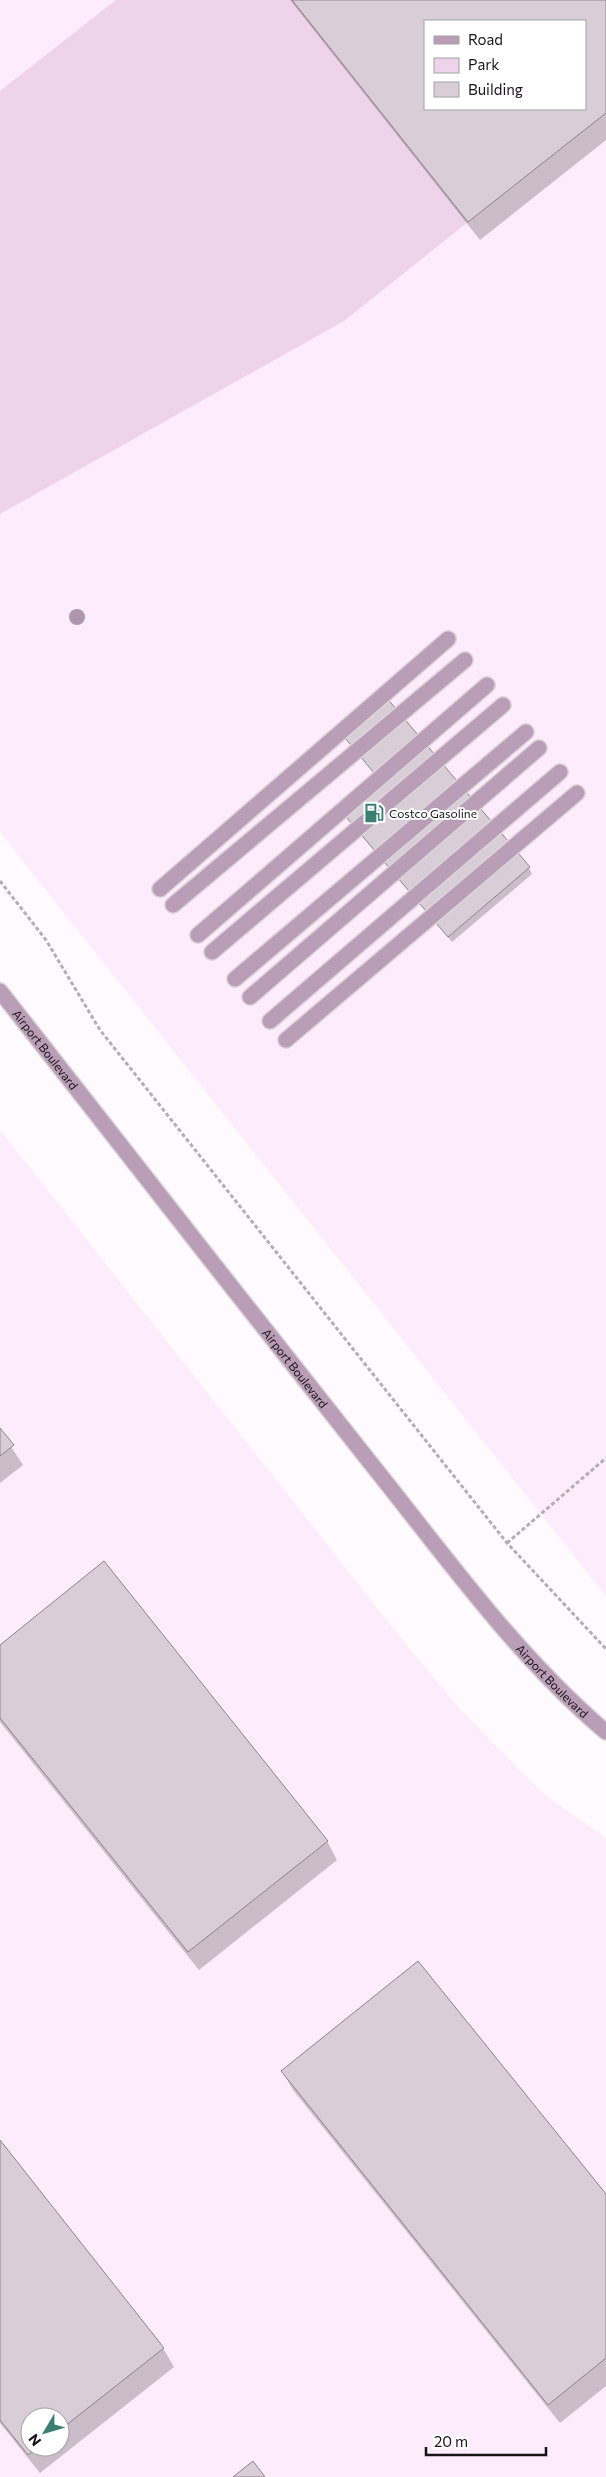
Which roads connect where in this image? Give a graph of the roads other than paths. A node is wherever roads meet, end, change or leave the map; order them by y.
1 (448, 639) dead end
2 (465, 660) dead end
3 (486, 685) dead end
4 (503, 706) dead end
5 (526, 732) dead end
6 (539, 748) dead end
7 (560, 772) dead end
8 (577, 793) dead end
9 (160, 889) dead end
10 (173, 905) dead end
11 (198, 935) dead end
12 (212, 952) dead end
13 (235, 979) dead end
14 (0, 991) edge
15 (250, 997) dead end
16 (270, 1021) dead end
17 (286, 1040) dead end
18 (606, 1732) edge

1 - 9 street
2 - 10 street
3 - 11 street
4 - 12 street
5 - 13 street
6 - 15 street
7 - 16 street
8 - 17 street
14 - 18 street, Airport Boulevard

